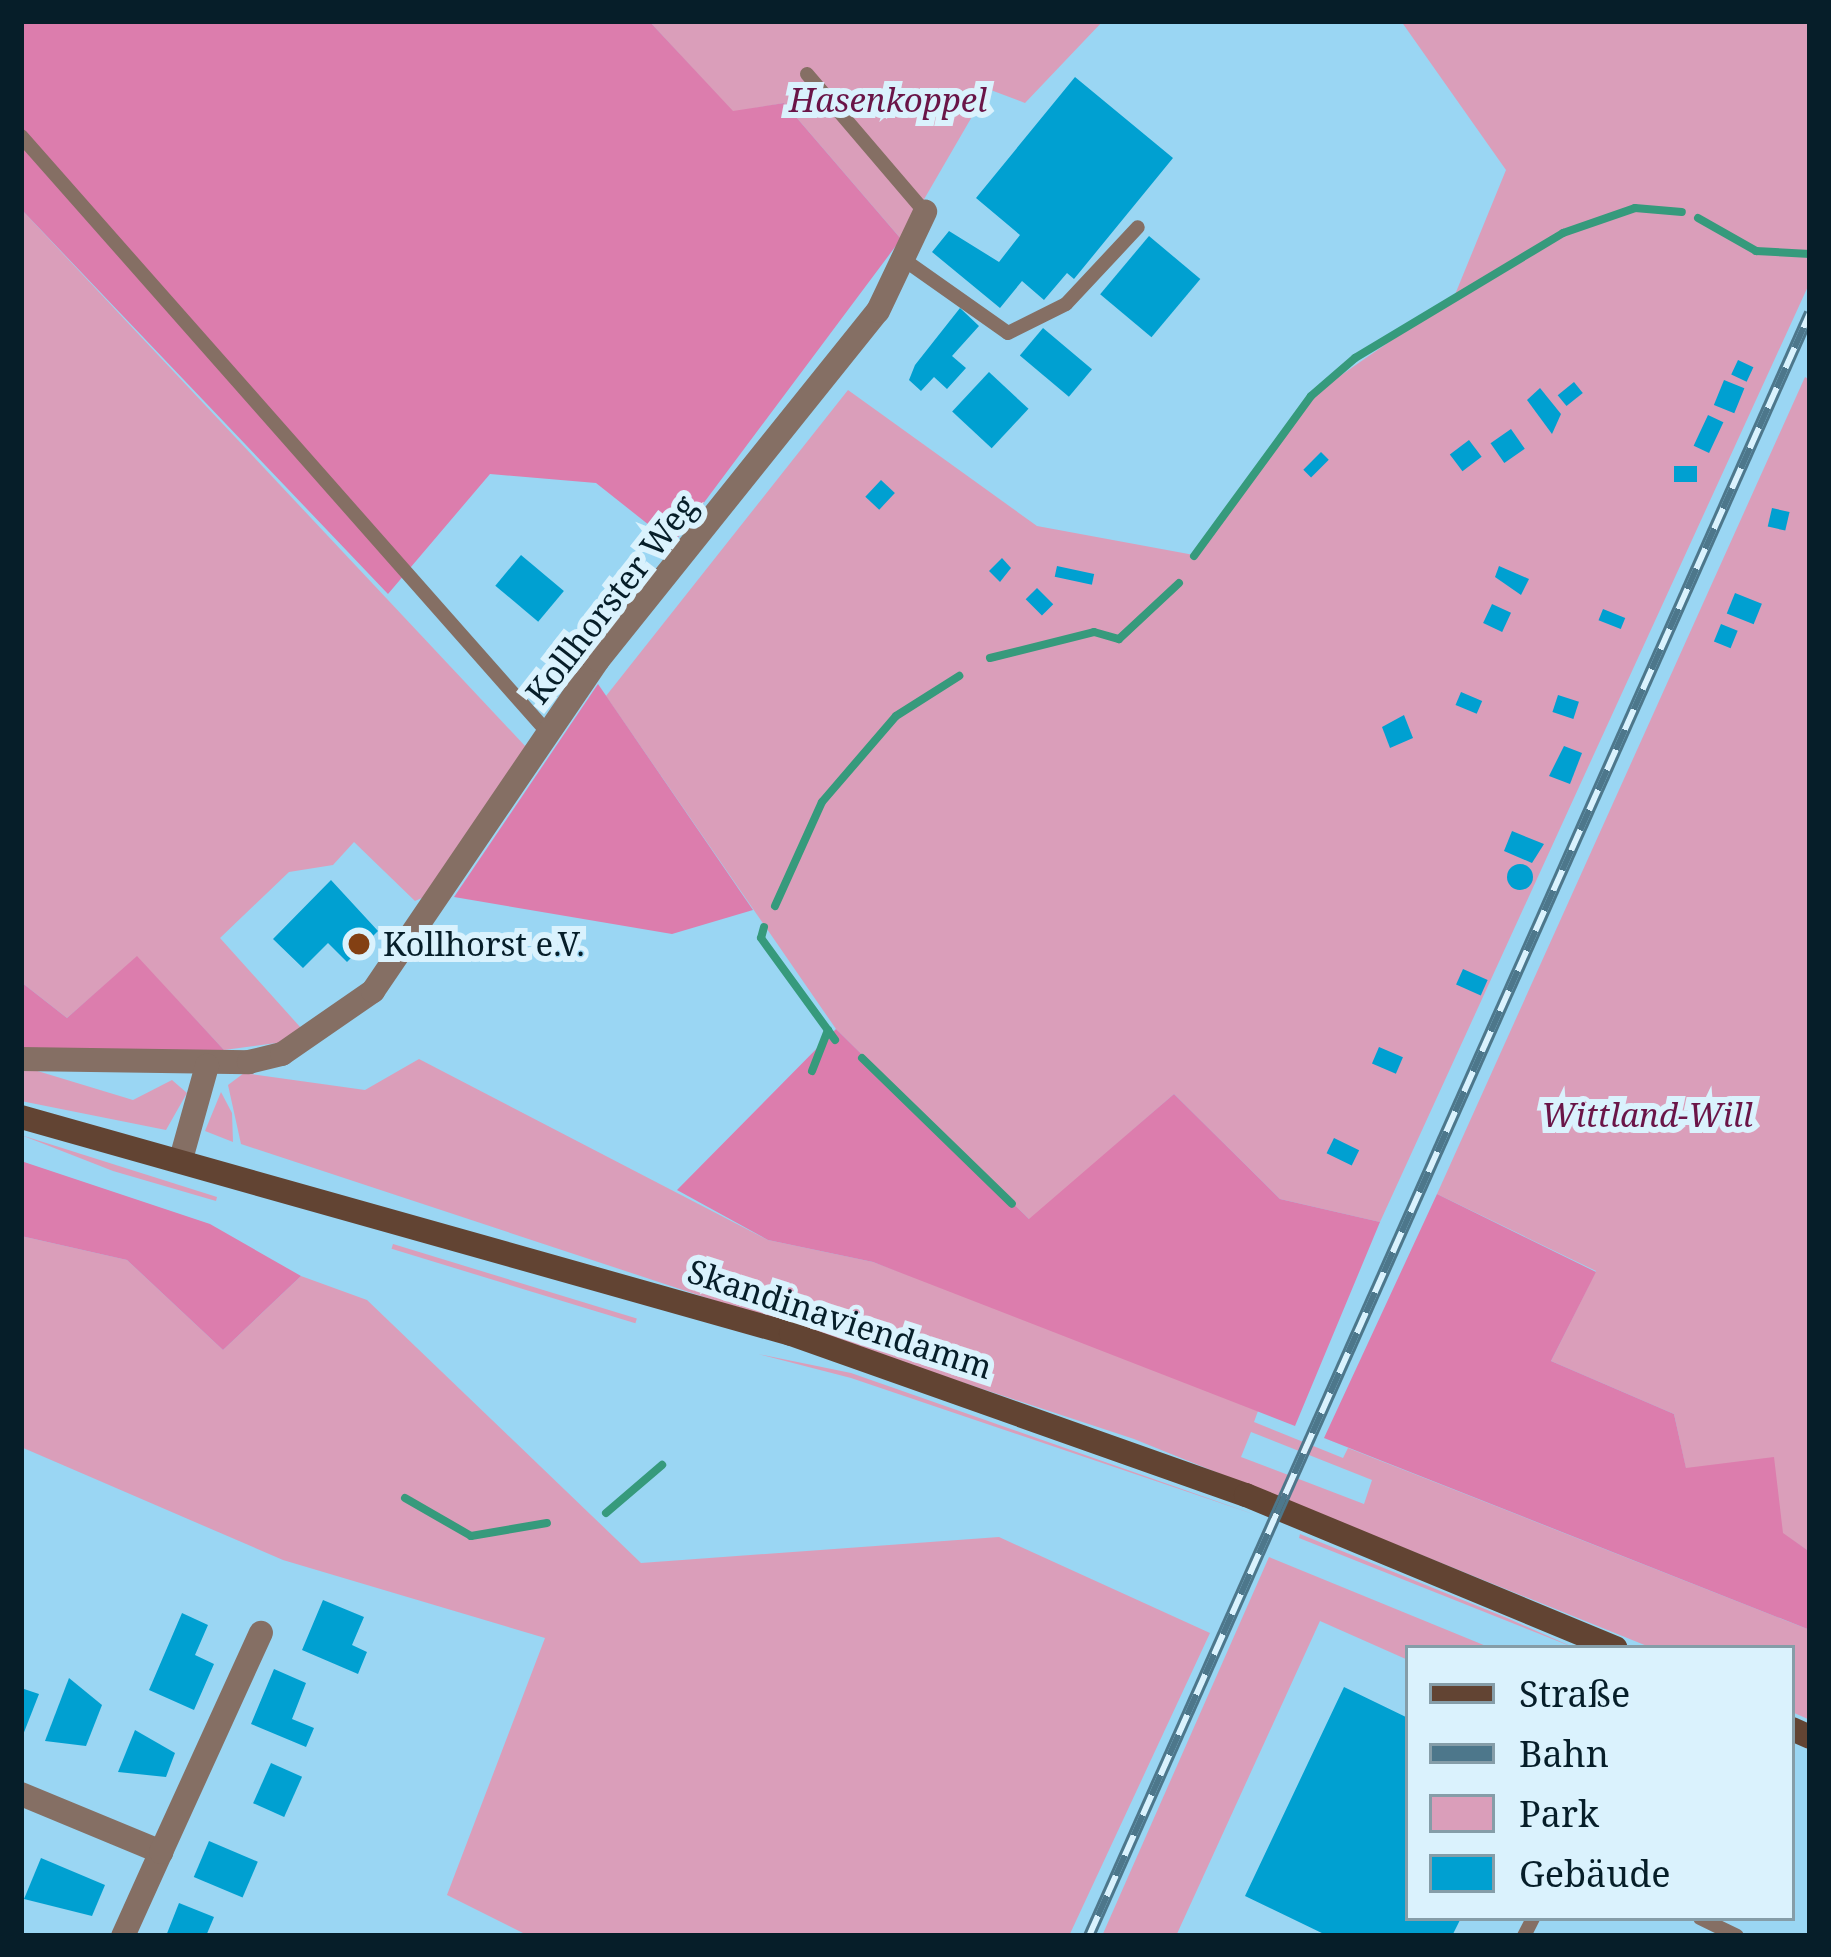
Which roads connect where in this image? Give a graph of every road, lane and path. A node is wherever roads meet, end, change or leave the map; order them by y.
1 (807, 74) dead end
2 (21, 136) edge
3 (925, 212) joint
4 (1138, 227) dead end
5 (903, 259) junction
6 (548, 733) junction
7 (21, 1059) edge
8 (207, 1066) junction
9 (21, 1117) edge
10 (181, 1159) junction
11 (261, 1633) dead end
12 (1609, 1645) edge
13 (21, 1794) edge
14 (161, 1852) junction
15 (1706, 1921) edge
16 (123, 1936) edge
17 (1737, 1936) edge

1 - 3 lane
2 - 6 lane
3 - 5 street, Kollhorster Weg
4 - 5 lane
5 - 6 street, Kollhorster Weg
6 - 8 street, Kollhorster Weg
7 - 8 street, Kollhorster Weg
8 - 10 street
9 - 10 main road, Skandinaviendamm
10 - 12 main road, Skandinaviendamm
11 - 14 street
13 - 14 street
14 - 16 street
15 - 17 lane

